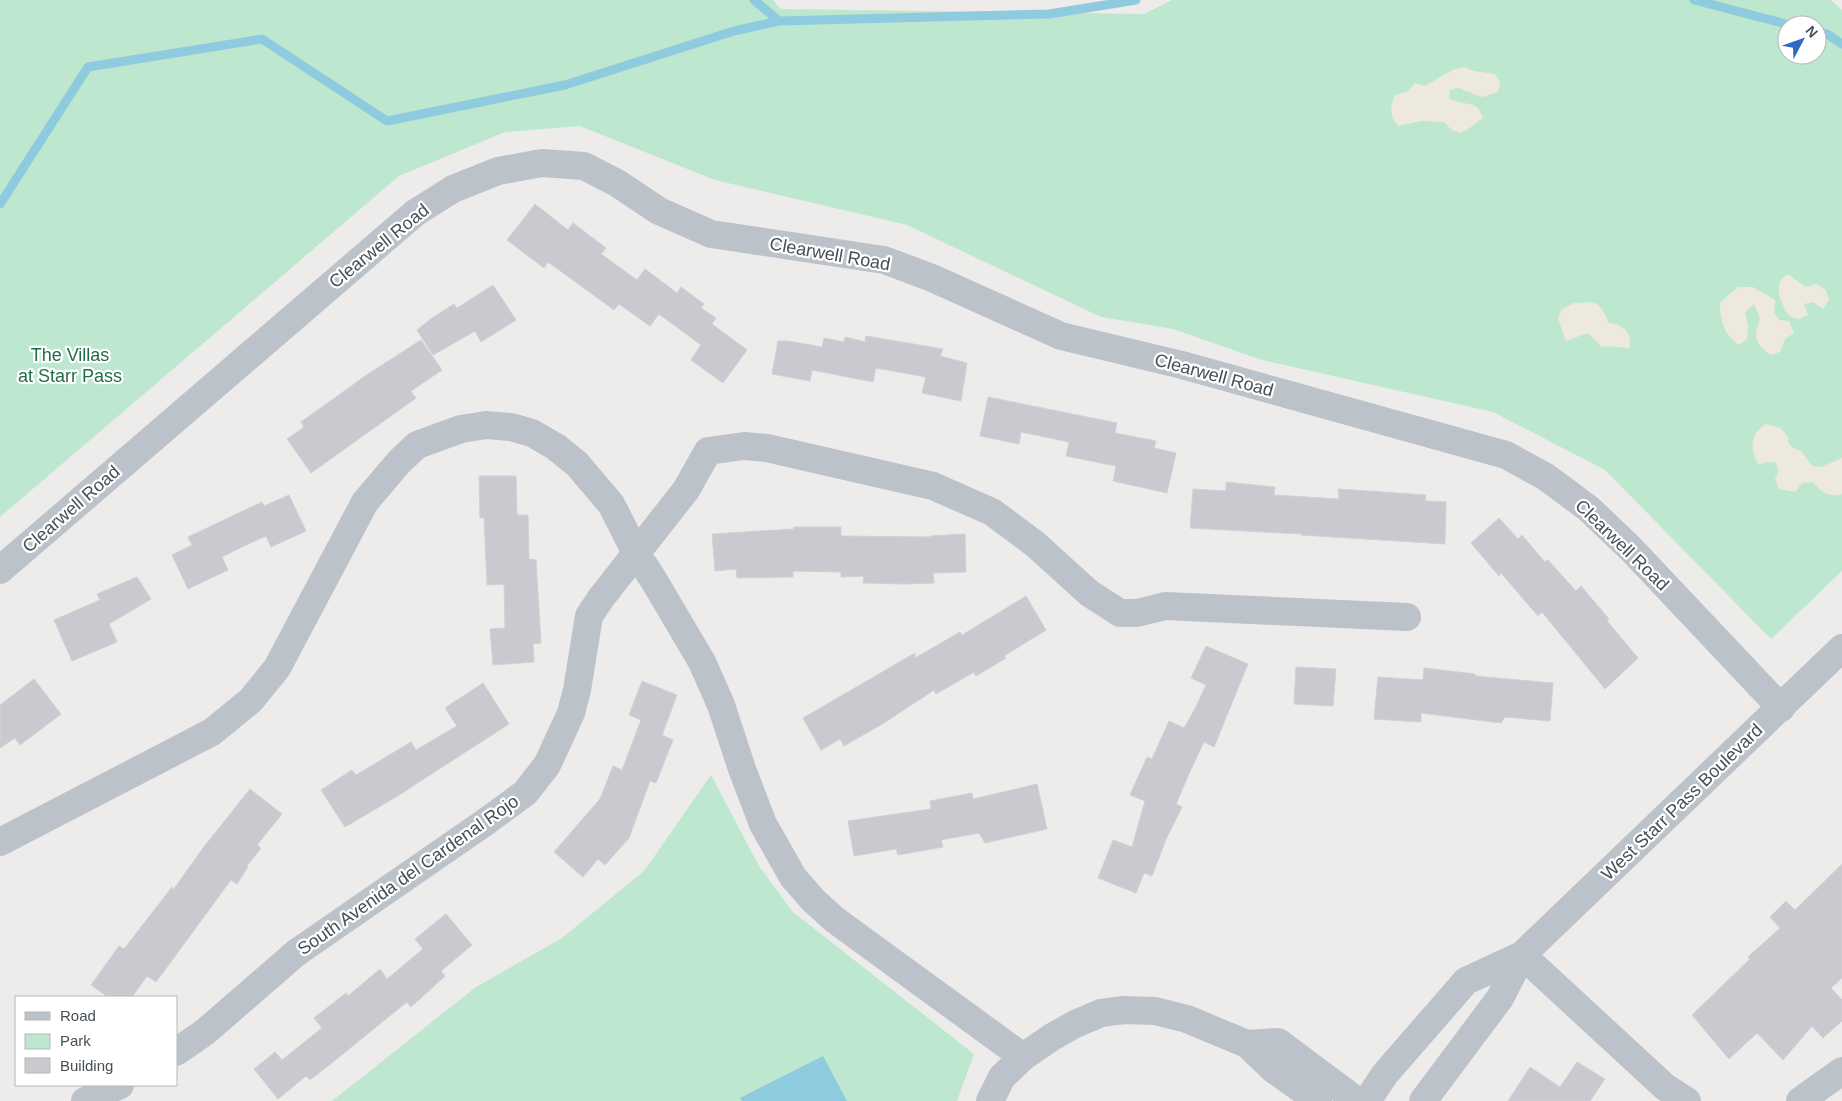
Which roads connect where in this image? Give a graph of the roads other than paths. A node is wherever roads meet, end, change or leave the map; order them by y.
1 (636, 553) junction
2 (0, 570) edge
3 (1407, 618) dead end
4 (1842, 648) edge
5 (1781, 708) junction
6 (0, 842) edge
7 (1522, 955) junction
8 (1246, 1044) junction
9 (178, 1051) edge
10 (1023, 1057) junction
11 (1842, 1071) edge
12 (118, 1086) edge
13 (85, 1101) edge
14 (990, 1101) edge
15 (1318, 1101) edge
16 (1357, 1101) edge
17 (1367, 1101) edge
18 (1423, 1101) edge
19 (1687, 1101) edge
20 (1800, 1101) edge

1 - 3 street, South Avenida del Cardenal Rojo
1 - 6 street
1 - 9 street, South Avenida del Cardenal Rojo
1 - 10 street
2 - 5 street, Clearwell Road
4 - 5 street, West Starr Pass Boulevard
5 - 7 street, West Starr Pass Boulevard
7 - 17 street, West Starr Pass Boulevard
7 - 18 street, West Starr Pass Boulevard
7 - 19 street
8 - 10 street
8 - 15 street
8 - 16 street
10 - 14 street
11 - 20 street
12 - 13 street

